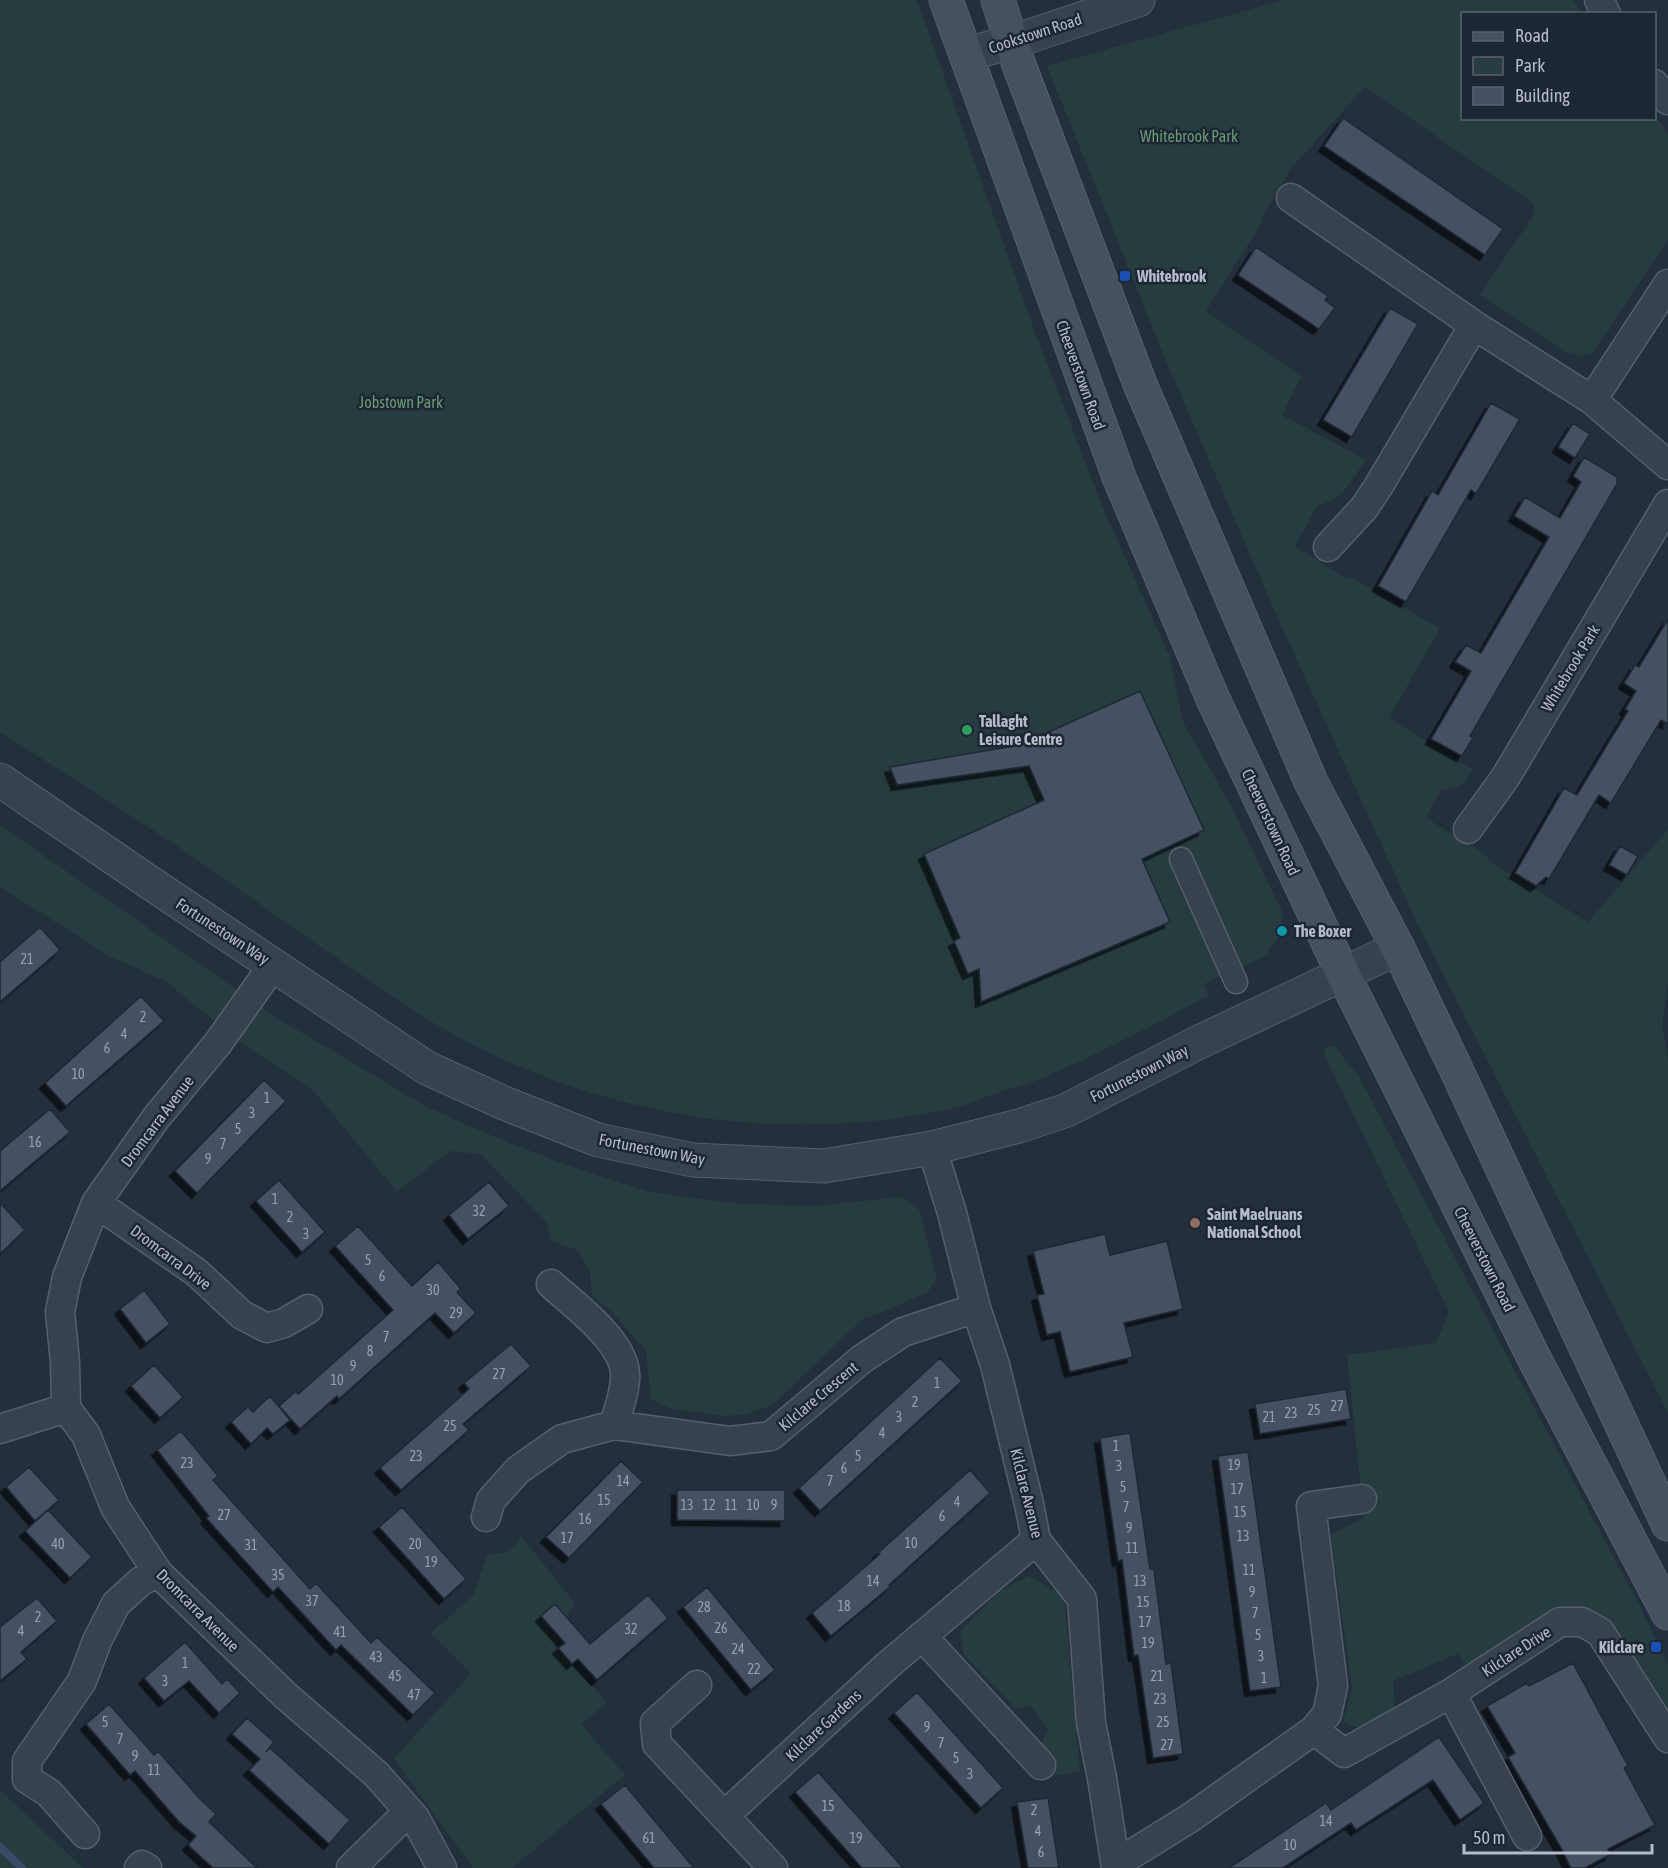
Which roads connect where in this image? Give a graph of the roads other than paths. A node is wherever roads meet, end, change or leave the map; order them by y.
1 (946, 0) edge
2 (998, 0) edge
3 (1137, 0) edge
4 (1012, 42) junction
5 (966, 54) junction
6 (1656, 86) edge
7 (1668, 100) edge
8 (1291, 198) dead end
9 (1668, 284) edge
10 (1474, 325) junction
11 (1592, 400) junction
12 (1668, 465) edge
13 (1668, 504) edge
14 (1328, 547) dead end
15 (0, 780) edge
16 (1468, 829) dead end
17 (1181, 859) dead end
18 (1398, 948) junction
19 (274, 964) junction
20 (1343, 974) junction
21 (1236, 982) dead end
22 (932, 1148) junction
23 (96, 1203) junction
24 (551, 1284) dead end
25 (976, 1308) junction
26 (308, 1309) dead end
27 (66, 1408) junction
28 (614, 1425) junction
29 (0, 1429) edge
30 (1362, 1498) dead end
31 (486, 1517) dead end
32 (1668, 1524) edge
33 (1036, 1540) junction
34 (158, 1573) junction
35 (1668, 1613) edge
36 (922, 1636) junction
37 (698, 1685) dead end
38 (1451, 1693) junction
39 (1314, 1730) junction
40 (1668, 1738) edge
41 (1041, 1765) dead end
42 (409, 1811) junction
43 (724, 1816) junction
44 (85, 1834) dead end
45 (1527, 1836) dead end
46 (1116, 1866) edge
47 (139, 1868) edge
48 (147, 1868) edge
49 (351, 1868) edge
50 (442, 1868) edge
51 (773, 1868) edge

1 - 5 main road, Cheeverstown Road
2 - 4 main road
3 - 4 street, Cookstown Road
4 - 5 street, Cookstown Road
4 - 18 main road
5 - 20 main road, Cheeverstown Road
6 - 7 street
8 - 10 street
9 - 11 street
10 - 11 street
10 - 14 street
11 - 12 street
13 - 16 street, Whitebrook Park
15 - 19 street, Fortunestown Way
17 - 21 street
18 - 20 street, Fortunestown Way
18 - 32 main road
19 - 22 street, Fortunestown Way
19 - 23 street, Dromcarra Avenue
20 - 22 street, Fortunestown Way
20 - 35 main road, Cheeverstown Road
22 - 25 street, Kilclare Avenue
23 - 26 street, Dromcarra Drive
23 - 27 street, Dromcarra Avenue
24 - 28 street
25 - 28 street, Kilclare Crescent
25 - 33 street, Kilclare Avenue
27 - 29 street
27 - 34 street, Dromcarra Avenue
28 - 31 street, Kilclare Crescent
30 - 39 street
33 - 36 street, Kilclare Gardens
33 - 46 street, Kilclare Avenue
34 - 42 street, Dromcarra Avenue
34 - 44 street
36 - 41 street
36 - 43 street, Kilclare Gardens
37 - 43 street
38 - 39 street, Kilclare Drive
38 - 40 street, Kilclare Drive
38 - 45 street
39 - 46 street
42 - 49 street
42 - 50 street, Dromcarra Avenue
43 - 51 street
47 - 48 street

